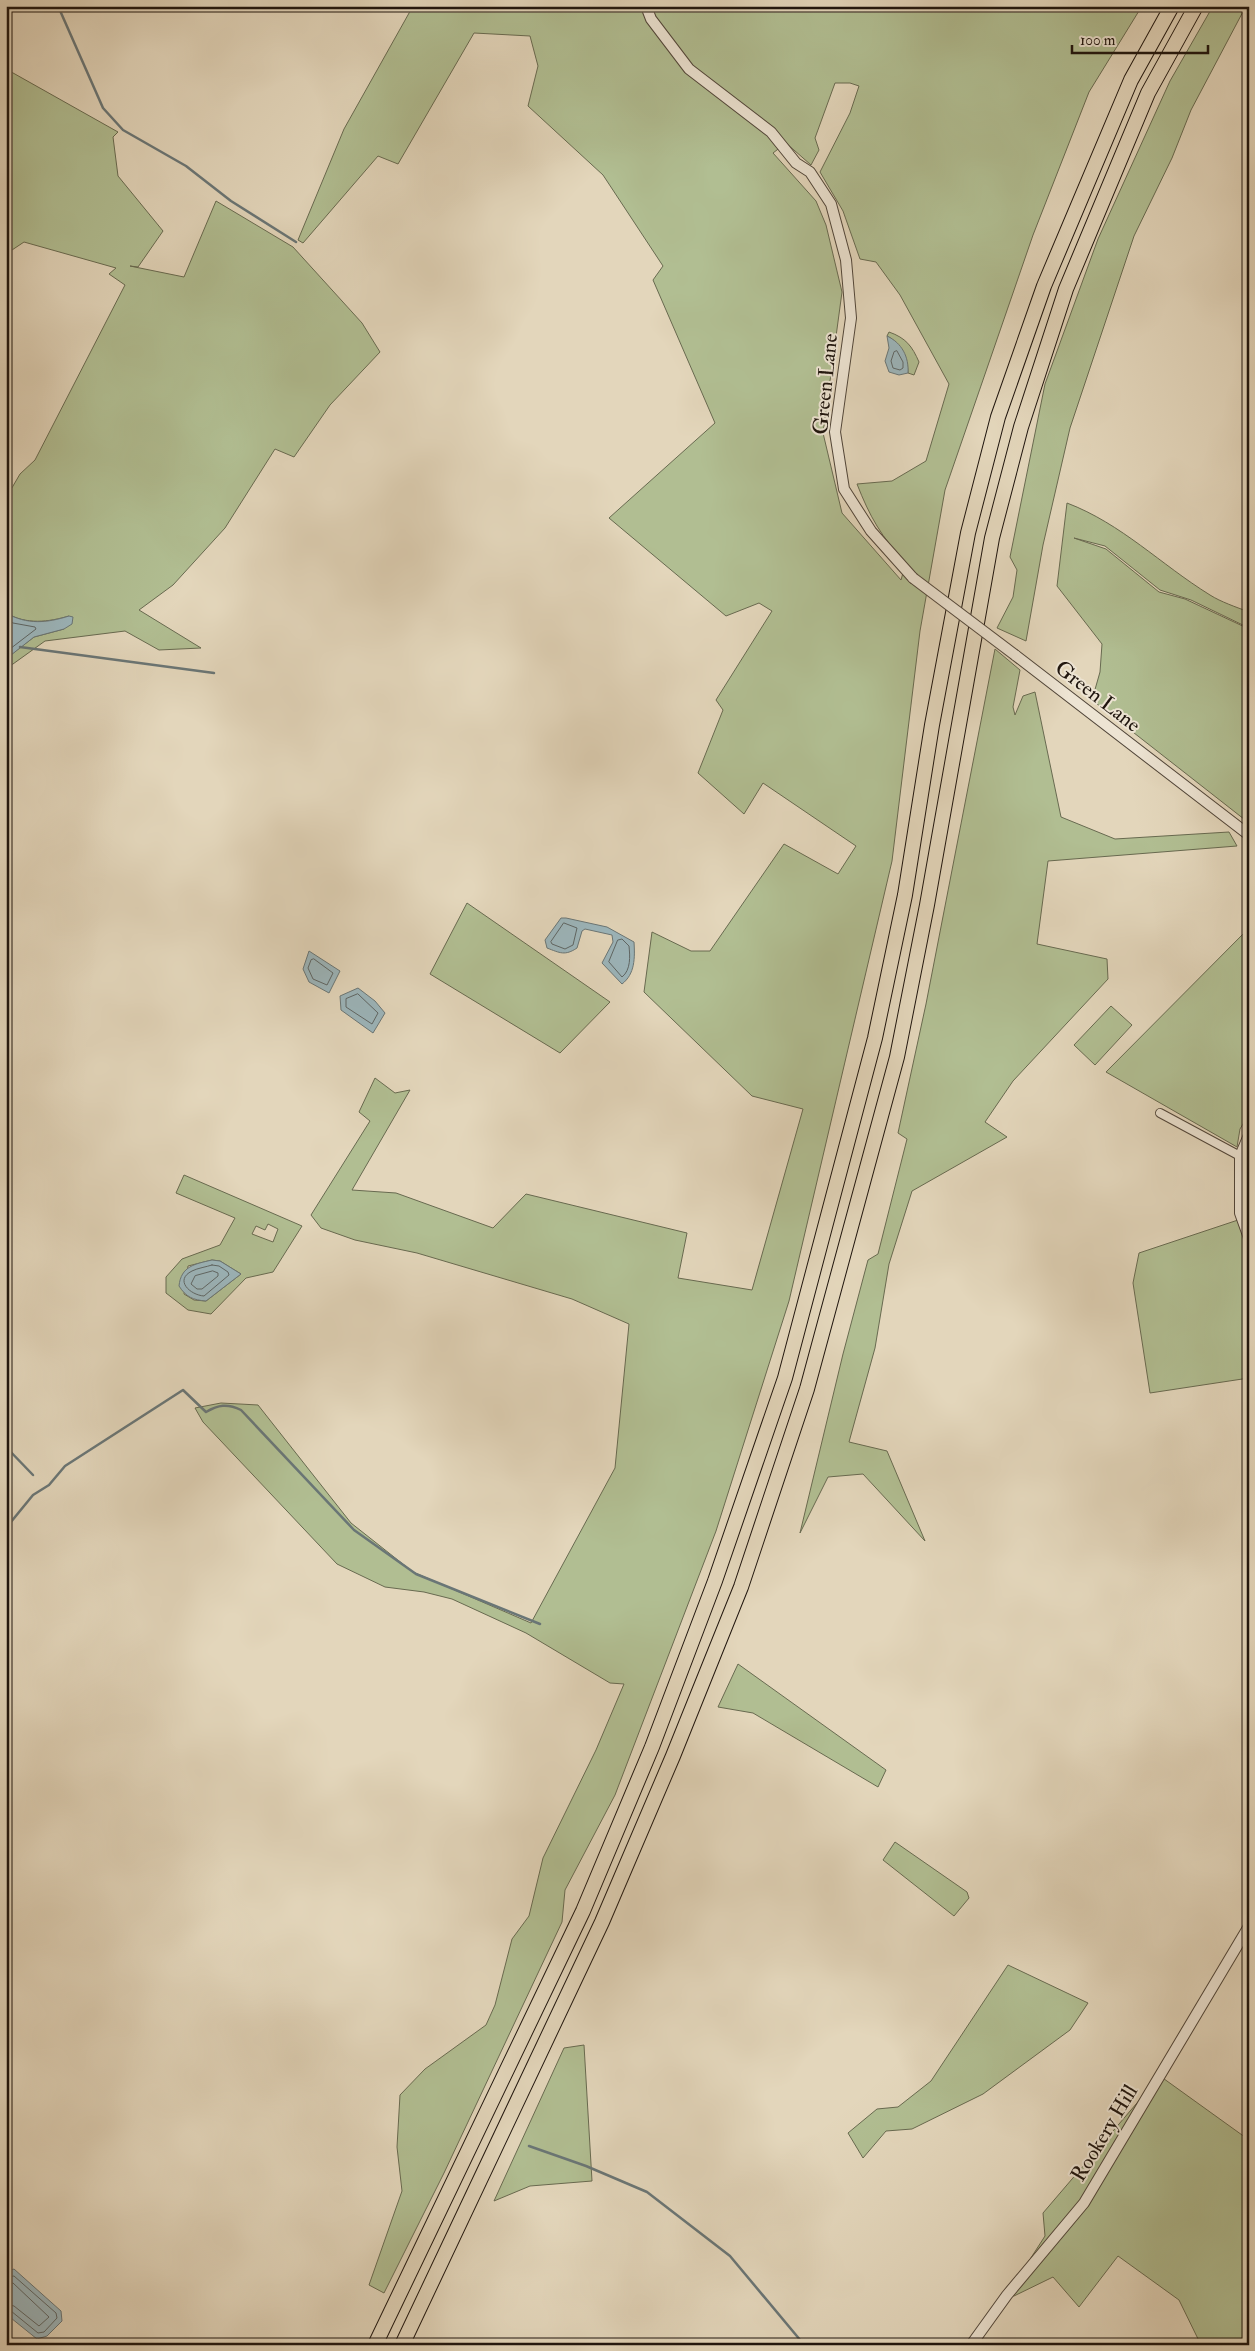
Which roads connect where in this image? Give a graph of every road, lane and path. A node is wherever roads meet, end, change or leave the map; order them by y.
1 (646, 6) edge
2 (1172, 6) edge
3 (1196, 6) edge
4 (1249, 835) edge
5 (1160, 1113) dead end
6 (1249, 1135) edge
7 (1240, 1156) junction
8 (1249, 1238) edge
9 (1249, 1926) edge
10 (375, 2345) edge
11 (402, 2345) edge
12 (971, 2345) edge

1 - 4 street, Green Lane, bridge
2 - 10 highway
3 - 11 highway
5 - 7 street
6 - 7 street
7 - 8 street
9 - 12 street, Rookery Hill

